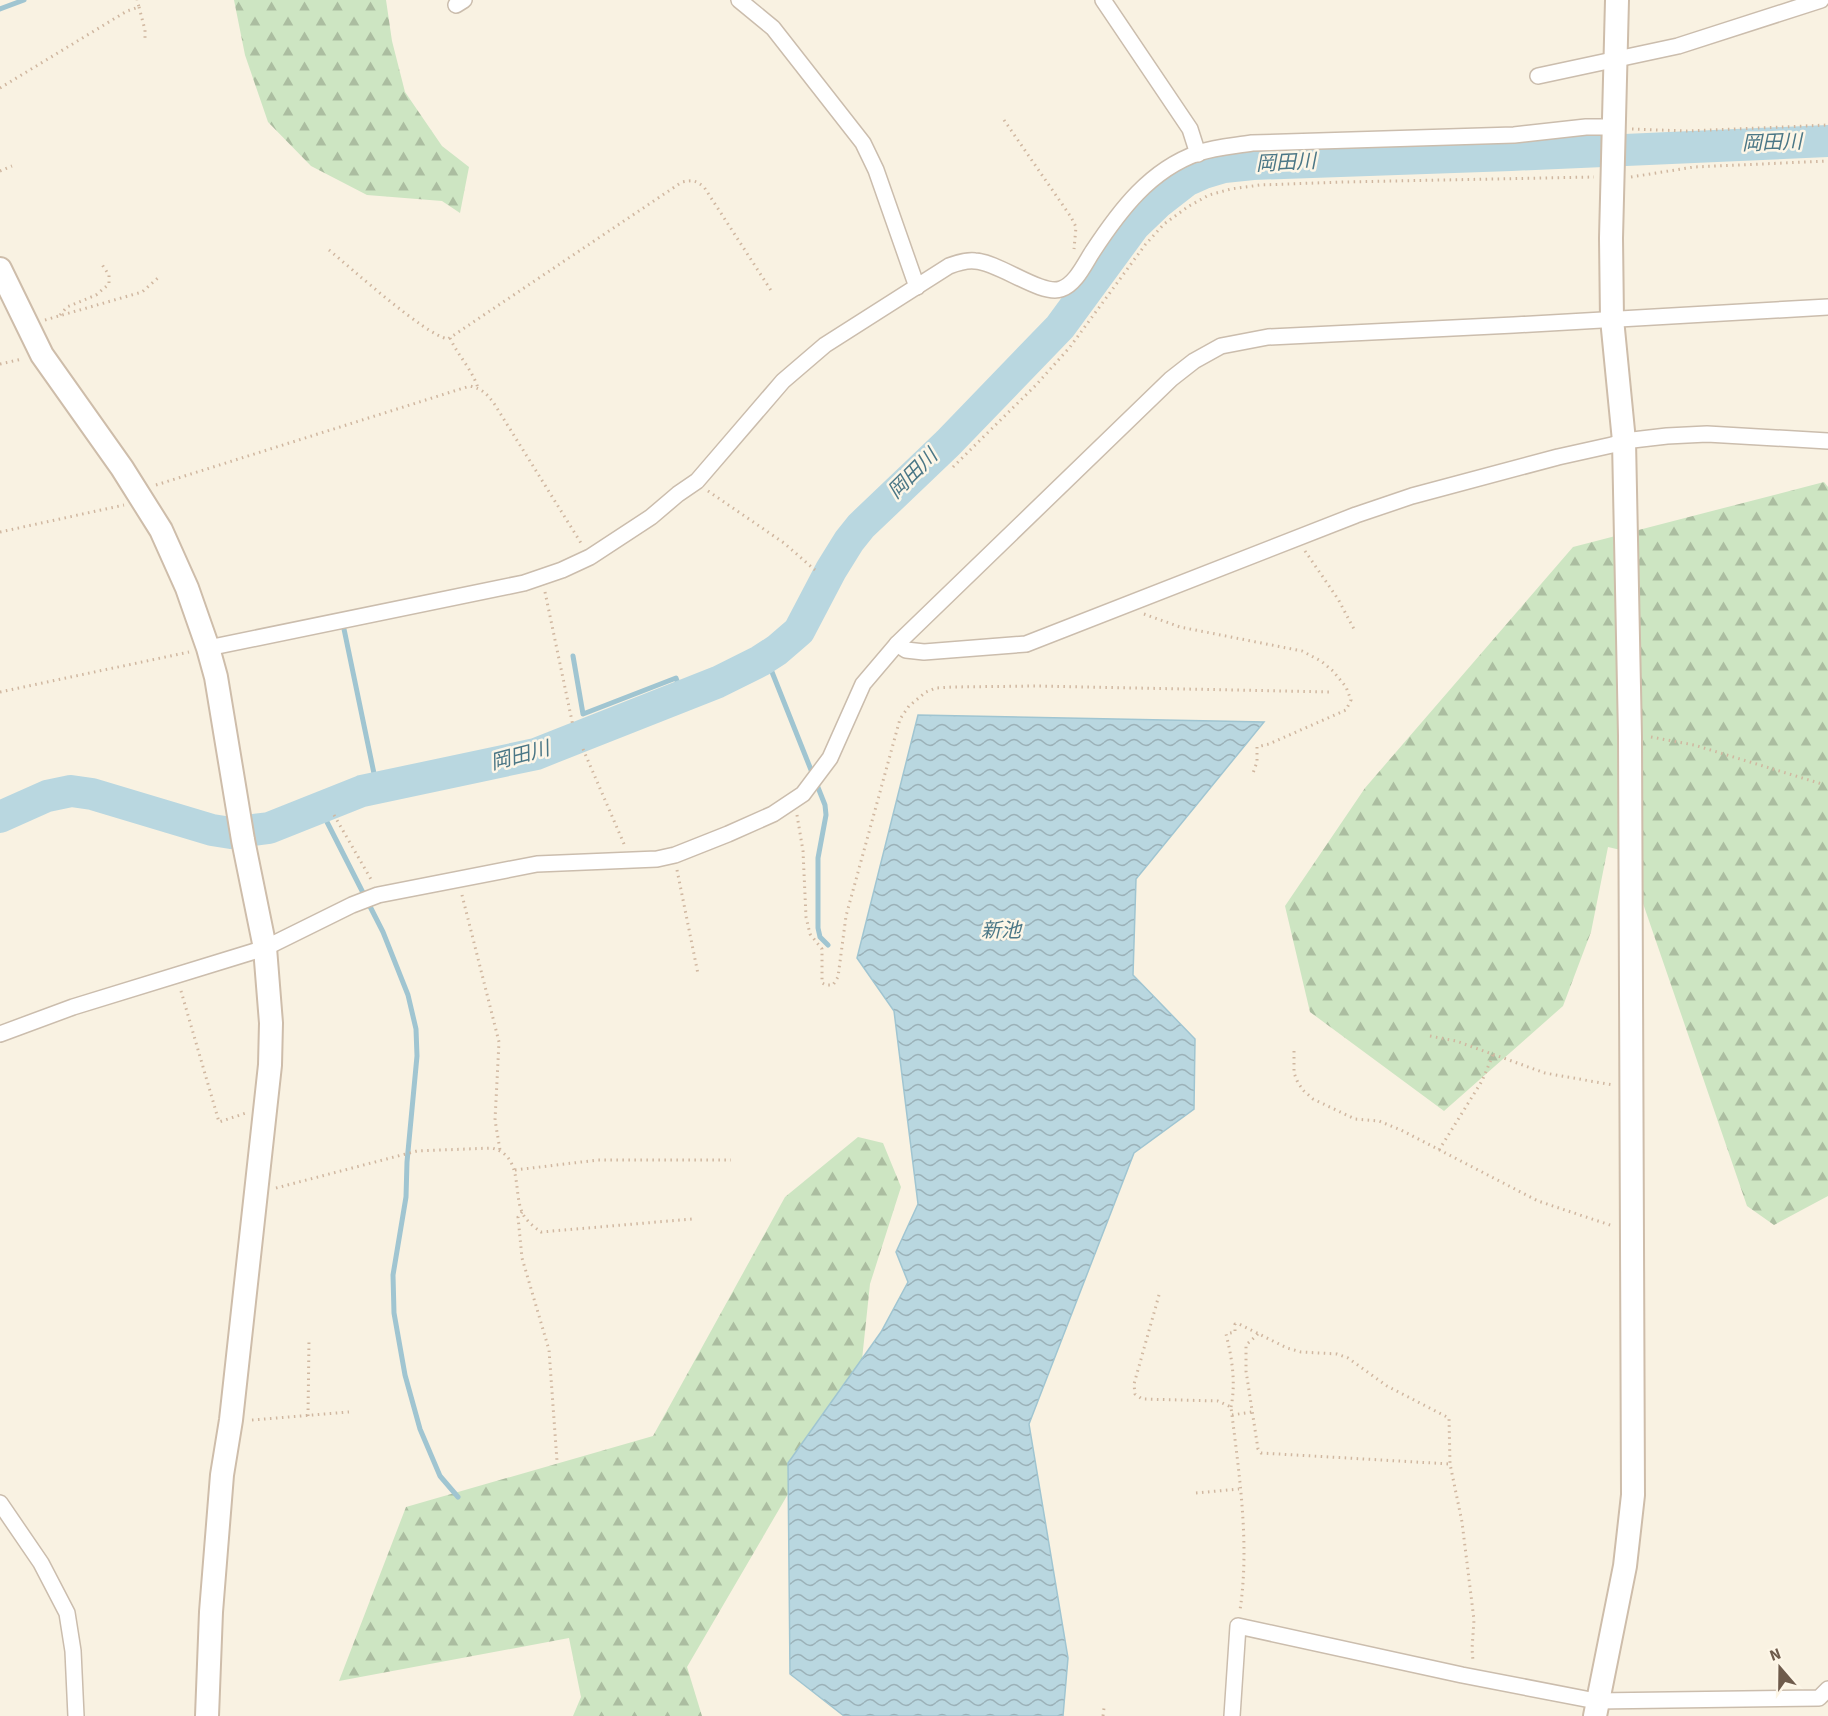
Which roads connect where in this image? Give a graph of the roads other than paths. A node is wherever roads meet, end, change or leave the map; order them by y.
1 (739, 0) edge
2 (1103, 0) edge
3 (1617, 0) edge
4 (1821, 0) edge
5 (1616, 59) junction
6 (1538, 76) dead end
7 (1614, 131) junction
8 (1197, 154) junction
9 (0, 269) edge
10 (917, 287) junction
11 (1828, 307) edge
12 (1612, 318) junction
13 (1624, 441) junction
14 (1828, 441) edge
15 (897, 644) junction
16 (208, 648) junction
17 (265, 948) junction
18 (0, 1035) edge
19 (0, 1503) edge
20 (1828, 1689) edge
21 (1595, 1709) edge
22 (76, 1716) edge
23 (207, 1716) edge
24 (1232, 1716) edge

1 - 10 street
2 - 8 street
3 - 5 street
4 - 5 street
5 - 6 street
5 - 7 street
7 - 8 street
7 - 12 street
8 - 10 street
9 - 16 street
10 - 16 street
11 - 12 street
12 - 13 street
12 - 15 street
13 - 14 street
13 - 15 street
13 - 21 street
15 - 17 street
16 - 17 street
17 - 18 street
17 - 23 street
19 - 22 street
20 - 21 street
21 - 24 street

